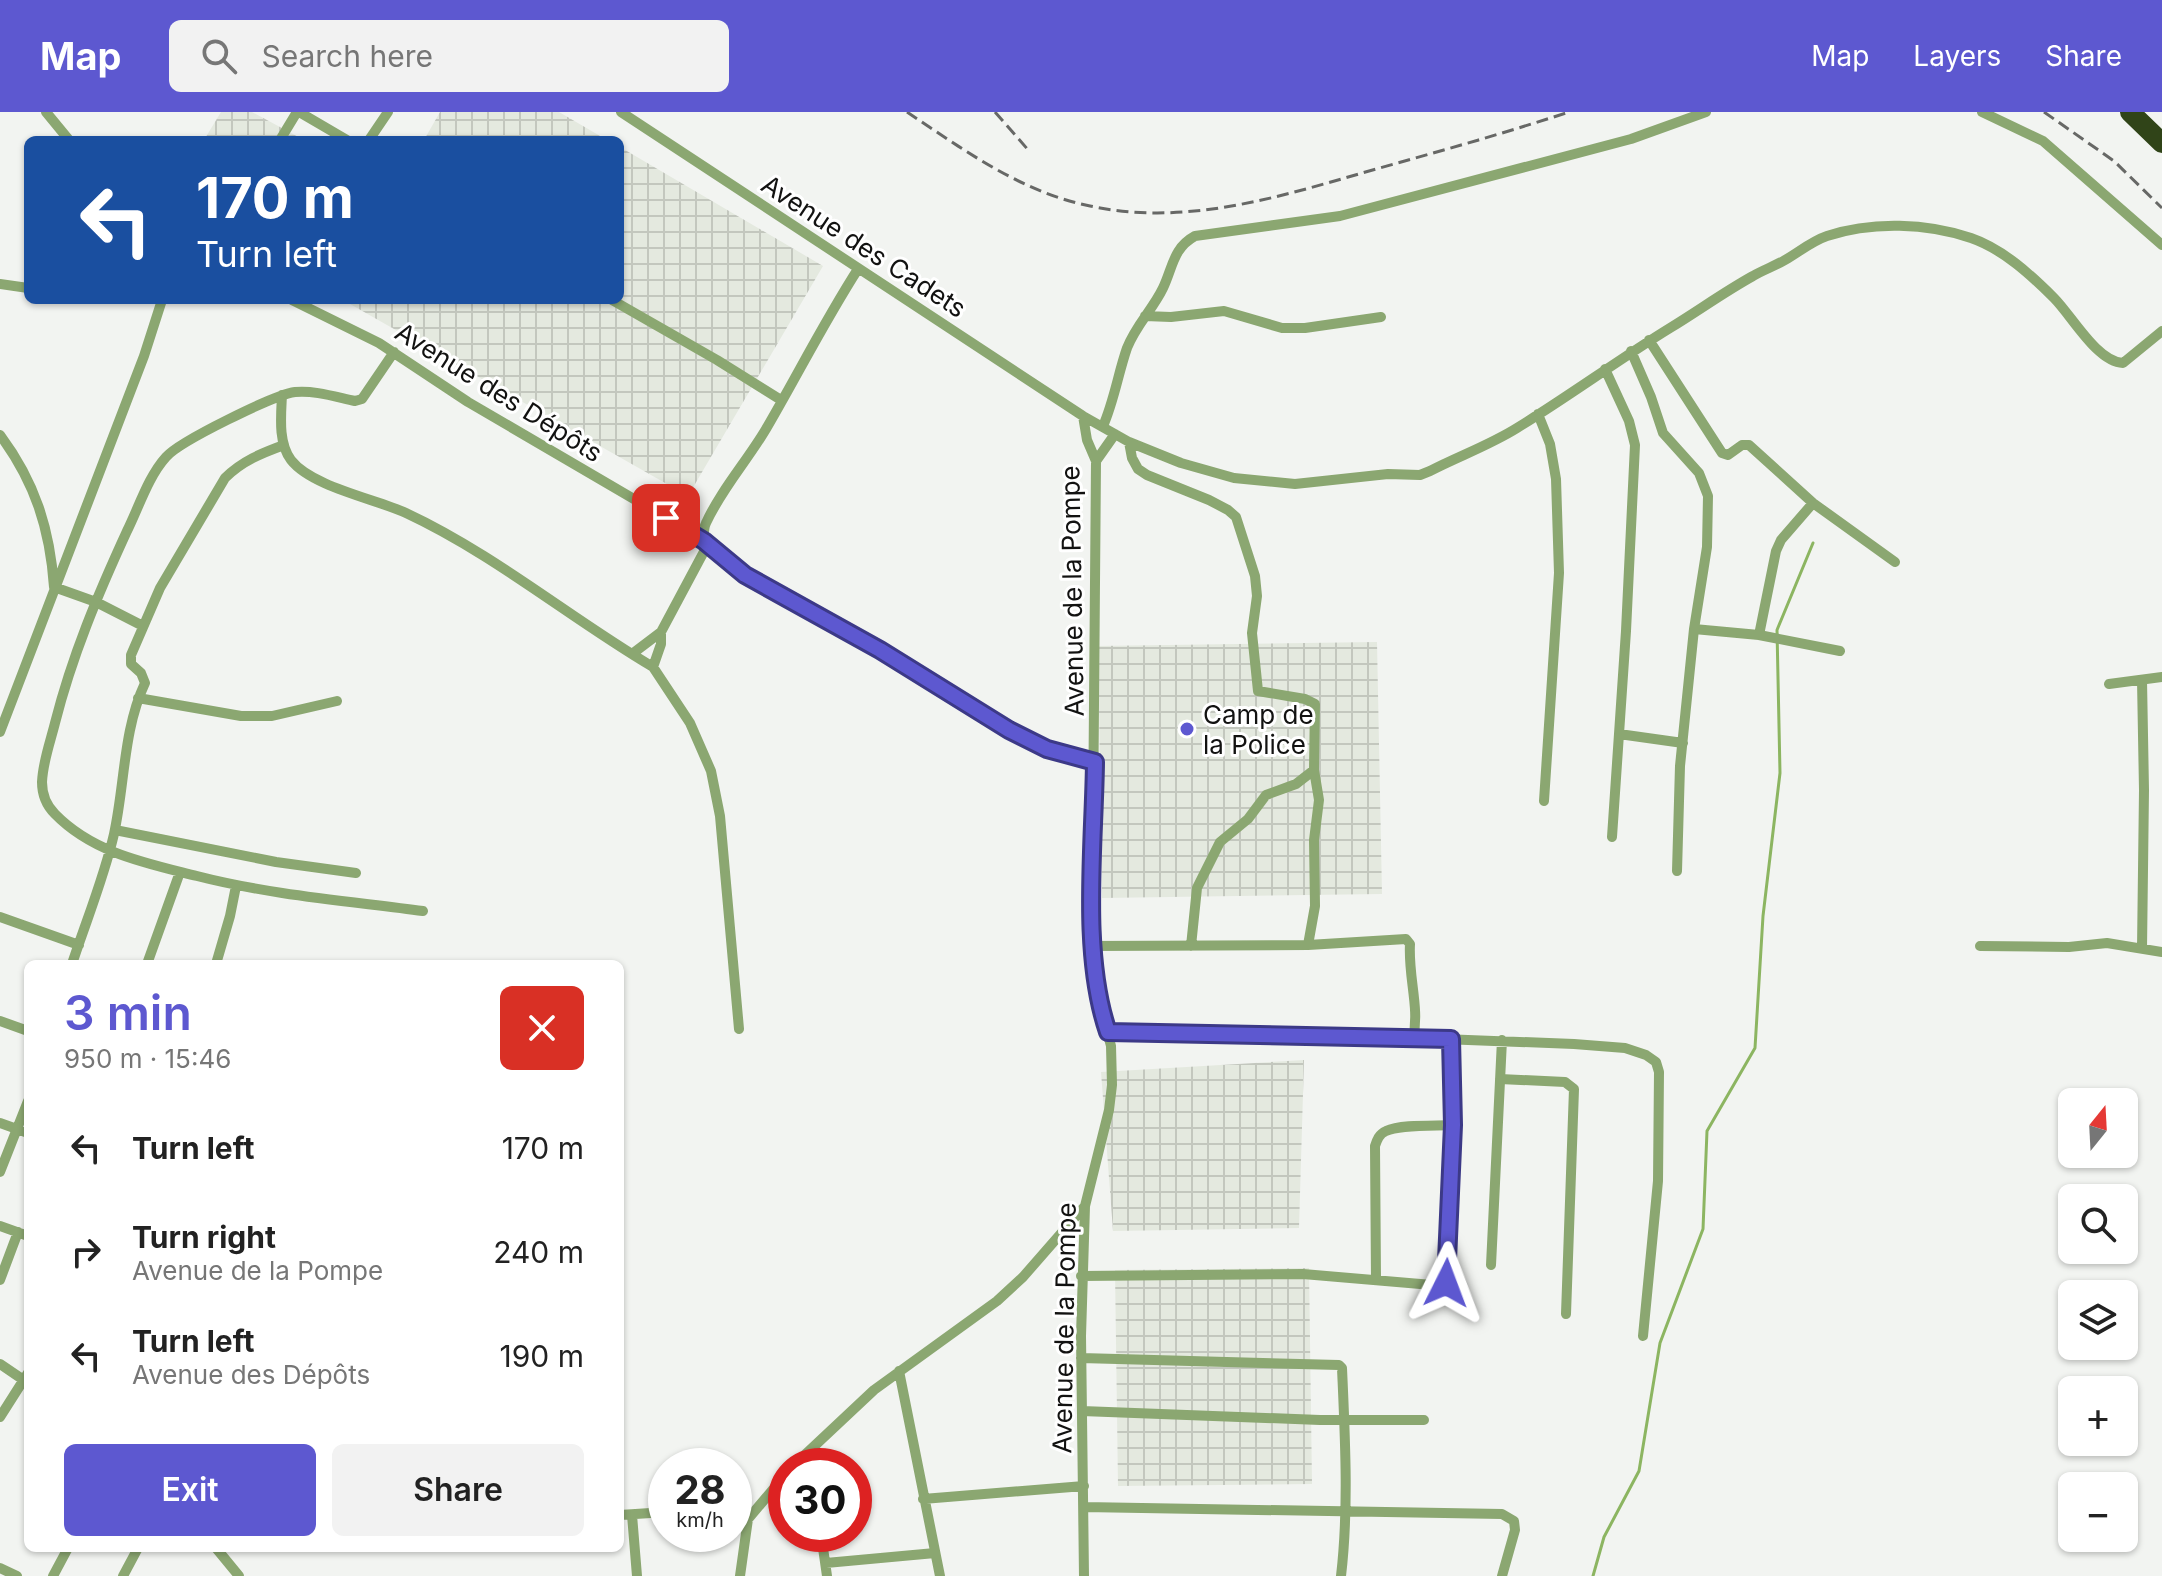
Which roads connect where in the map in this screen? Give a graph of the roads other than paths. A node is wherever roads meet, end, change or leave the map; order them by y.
1 (46, 112) edge
2 (298, 112) edge
3 (388, 112) edge
4 (621, 112) edge
5 (1706, 112) edge
6 (1982, 112) edge
7 (2130, 112) edge
8 (66, 136) edge
9 (283, 136) edge
10 (340, 136) edge
11 (372, 136) edge
12 (2162, 143) edge
13 (2162, 245) edge
14 (858, 269) junction
15 (0, 284) edge
16 (24, 287) edge
17 (161, 304) edge
18 (300, 304) edge
19 (619, 304) edge
20 (1145, 316) junction
21 (1381, 317) dead end
22 (2162, 331) edge
23 (1649, 340) junction
24 (1631, 351) junction
25 (394, 352) junction
26 (1605, 369) junction
27 (282, 395) junction
28 (781, 400) junction
29 (1538, 414) junction
30 (1083, 416) junction
31 (1103, 426) junction
32 (1115, 434) junction
33 (0, 435) edge
34 (1129, 442) junction
35 (284, 445) junction
36 (1096, 461) junction
37 (1813, 503) junction
38 (704, 526) junction
39 (692, 533) junction
40 (706, 543) junction
41 (1895, 562) dead end
42 (54, 587) junction
43 (96, 602) junction
44 (143, 626) junction
45 (1694, 629) junction
46 (661, 632) junction
47 (1759, 635) junction
48 (1840, 651) dead end
49 (632, 654) junction
50 (653, 667) junction
51 (2162, 677) edge
52 (2142, 680) junction
53 (2109, 684) dead end
54 (138, 698) junction
55 (337, 701) dead end
56 (0, 732) edge
57 (1619, 734) junction
58 (1683, 743) junction
59 (1095, 762) junction
60 (1314, 770) junction
61 (1544, 801) dead end
62 (115, 830) junction
63 (1612, 837) dead end
64 (110, 851) junction
65 (1677, 871) dead end
66 (180, 872) junction
67 (356, 873) dead end
68 (236, 886) junction
69 (423, 911) dead end
70 (0, 917) edge
71 (79, 945) junction
72 (1308, 945) junction
73 (1092, 946) junction
74 (1191, 946) junction
75 (1980, 946) dead end
76 (2142, 949) junction
77 (2162, 952) edge
78 (73, 960) edge
79 (148, 960) edge
80 (217, 960) edge
81 (0, 1021) edge
82 (739, 1029) dead end
83 (24, 1030) edge
84 (1108, 1032) junction
85 (1413, 1038) junction
86 (1451, 1039) junction
87 (1502, 1040) junction
88 (1500, 1079) junction
89 (0, 1123) edge
90 (1453, 1125) junction
91 (22, 1131) edge
92 (0, 1172) edge
93 (1085, 1206) junction
94 (0, 1226) edge
95 (23, 1234) edge
96 (1491, 1265) dead end
97 (1081, 1276) junction
98 (1376, 1279) junction
99 (0, 1280) edge
100 (1566, 1314) dead end
101 (1643, 1336) dead end
102 (1081, 1358) junction
103 (0, 1364) edge
104 (899, 1371) junction
105 (24, 1376) edge
106 (24, 1382) edge
107 (1082, 1411) junction
108 (0, 1417) edge
109 (1344, 1420) junction
110 (1424, 1420) dead end
111 (811, 1448) edge
112 (1084, 1486) junction
113 (768, 1495) edge
114 (923, 1499) junction
115 (1084, 1507) junction
116 (1345, 1510) junction
117 (648, 1514) edge
118 (752, 1514) edge
119 (624, 1515) edge
120 (632, 1515) junction
121 (66, 1552) edge
122 (136, 1552) edge
123 (219, 1552) edge
124 (743, 1552) edge
125 (824, 1552) edge
126 (935, 1553) junction
127 (826, 1563) junction
128 (0, 1568) edge
129 (237, 1575) edge
130 (17, 1576) edge
131 (53, 1576) edge
132 (123, 1576) edge
133 (637, 1576) edge
134 (740, 1576) edge
135 (827, 1576) edge
136 (940, 1576) edge
137 (1084, 1576) edge
138 (1341, 1576) edge
139 (1502, 1576) edge

1 - 8 street
2 - 9 street
2 - 10 street
3 - 11 street
4 - 14 street, Avenue des Cadets
5 - 20 street
6 - 13 street
7 - 12 highway
14 - 28 street
14 - 30 street, Avenue des Cadets
15 - 16 street
17 - 42 street
18 - 25 street, Avenue des Dépôts
19 - 28 street
20 - 21 street
20 - 31 street
22 - 23 street, Avenue des Cadets
23 - 24 street, Avenue des Cadets
23 - 37 street
24 - 26 street, Avenue des Cadets
24 - 45 street
25 - 27 street
25 - 39 street, Avenue des Dépôts
26 - 29 street, Avenue des Cadets
26 - 57 street
27 - 35 street
27 - 43 street
28 - 38 street
29 - 34 street, Avenue des Cadets
29 - 61 street
30 - 31 street, Avenue des Cadets
30 - 36 street, Avenue de la Pompe
31 - 32 street, Avenue des Cadets
32 - 34 street, Avenue des Cadets
32 - 36 street
33 - 42 street
34 - 60 street
35 - 44 street
35 - 49 street
36 - 59 street, Avenue de la Pompe
37 - 41 street
37 - 47 street
38 - 39 street
38 - 40 street
39 - 40 street, Avenue des Dépôts
40 - 46 street
40 - 59 street, Avenue des Dépôts
42 - 43 street
42 - 56 street
43 - 44 street
43 - 64 street
44 - 54 street
45 - 47 street
45 - 58 street
46 - 49 street
46 - 50 street
47 - 48 street
49 - 50 street
50 - 82 street
51 - 52 street
52 - 53 street
52 - 76 street
54 - 55 street
54 - 62 street
57 - 58 street
57 - 63 street
58 - 65 street
59 - 73 street, Avenue de la Pompe
60 - 72 street
60 - 74 street
62 - 64 street
62 - 67 street
64 - 66 street
64 - 71 street
66 - 68 street
66 - 79 street
68 - 69 street
68 - 80 street
70 - 71 street
71 - 78 street
72 - 74 street
72 - 85 street
73 - 74 street
73 - 84 street, Avenue de la Pompe
75 - 76 street
76 - 77 street
81 - 83 street
84 - 85 street
84 - 93 street, Avenue de la Pompe
85 - 86 street
86 - 87 street
86 - 90 street
87 - 88 street
87 - 101 street
88 - 96 street
88 - 100 street
89 - 91 street
90 - 98 street
90 - 98 street
91 - 92 street
93 - 97 street, Avenue de la Pompe
93 - 104 street
94 - 95 street
95 - 99 street
97 - 98 street
97 - 102 street, Avenue de la Pompe
102 - 107 street, Avenue de la Pompe
102 - 109 street
103 - 105 street
104 - 111 street
104 - 114 street
106 - 108 street
107 - 109 street
107 - 112 street, Avenue de la Pompe
109 - 110 street
109 - 116 street
112 - 114 street
112 - 115 street, Avenue de la Pompe
113 - 118 street
114 - 126 street
115 - 116 street
115 - 137 street, Avenue de la Pompe
116 - 138 street
116 - 139 street
117 - 120 street
119 - 120 street
120 - 133 street
121 - 131 street
122 - 132 street
123 - 129 street
124 - 134 street
125 - 127 street
126 - 127 street
126 - 136 street
127 - 135 street
128 - 130 street

